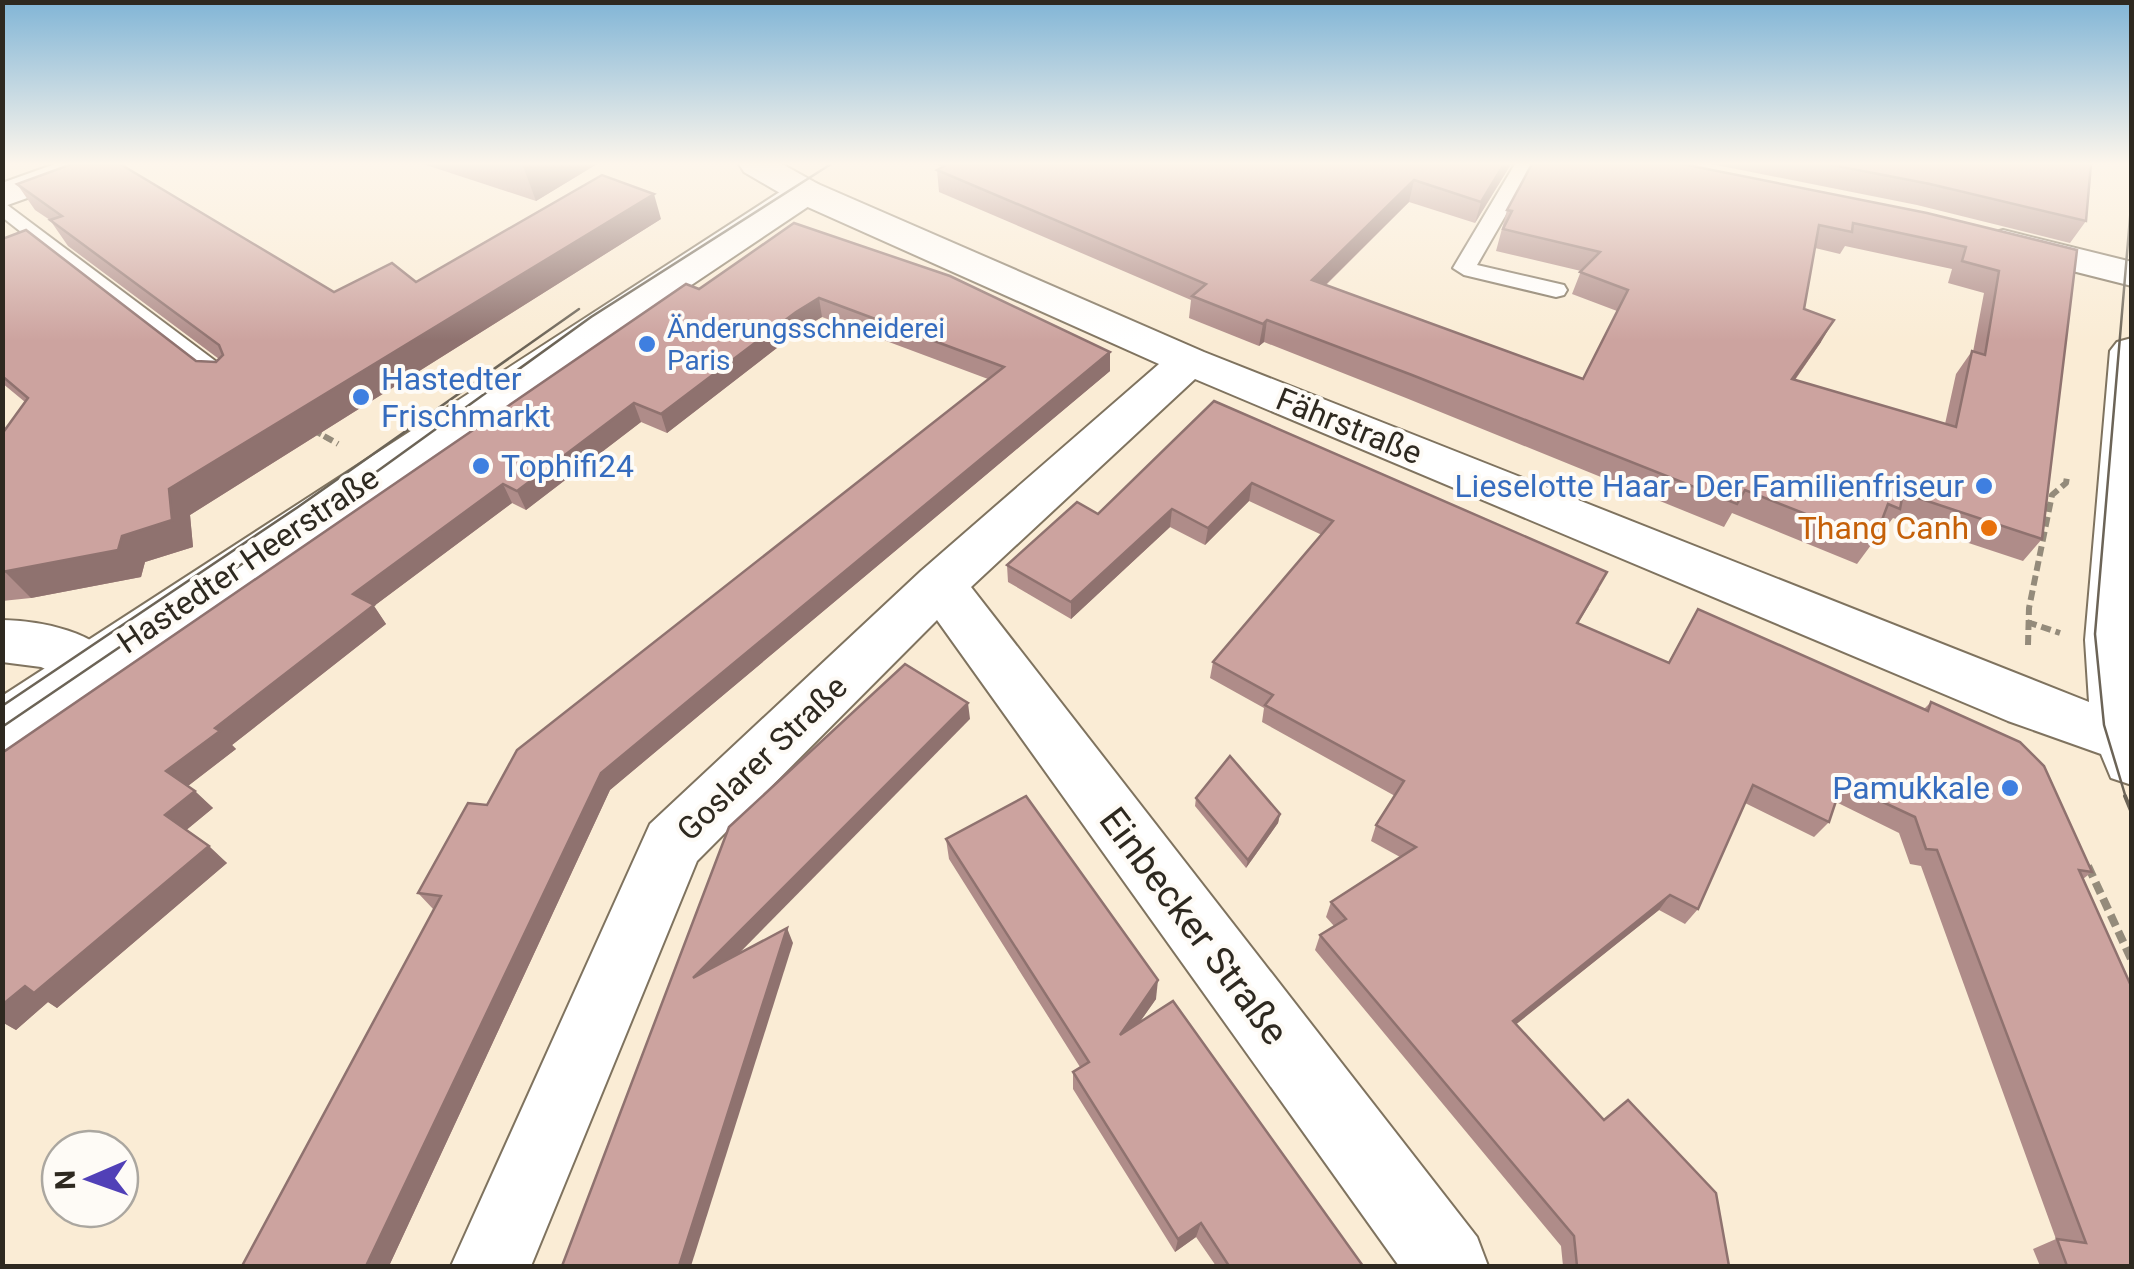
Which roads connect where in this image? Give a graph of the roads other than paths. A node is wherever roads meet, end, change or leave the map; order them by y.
1 (23, 223) edge
2 (717, 223) edge
3 (725, 223) edge
4 (896, 223) edge
5 (1490, 223) edge
6 (1973, 234) edge
7 (2132, 274) edge
8 (1556, 290) dead end
9 (2132, 351) edge
10 (1190, 360) junction
11 (2131, 364) edge
12 (225, 380) edge
13 (940, 585) junction
14 (2, 641) edge
15 (83, 662) junction
16 (2, 690) edge
17 (2, 726) edge
18 (2129, 747) edge
19 (491, 1266) edge
20 (1448, 1266) edge

1 - 12 lane
2 - 15 street, Hastedter Heerstraße
3 - 15 street, Hastedter Heerstraße
4 - 10 street, Fährstraße
5 - 8 lane
6 - 7 street
9 - 11 street
10 - 13 street, Goslarer Straße
10 - 18 street, Fährstraße
11 - 18 street
13 - 19 street, Goslarer Straße
13 - 20 street, Einbecker Straße
14 - 15 street
15 - 16 street, Hastedter Heerstraße
15 - 17 street, Hastedter Heerstraße

